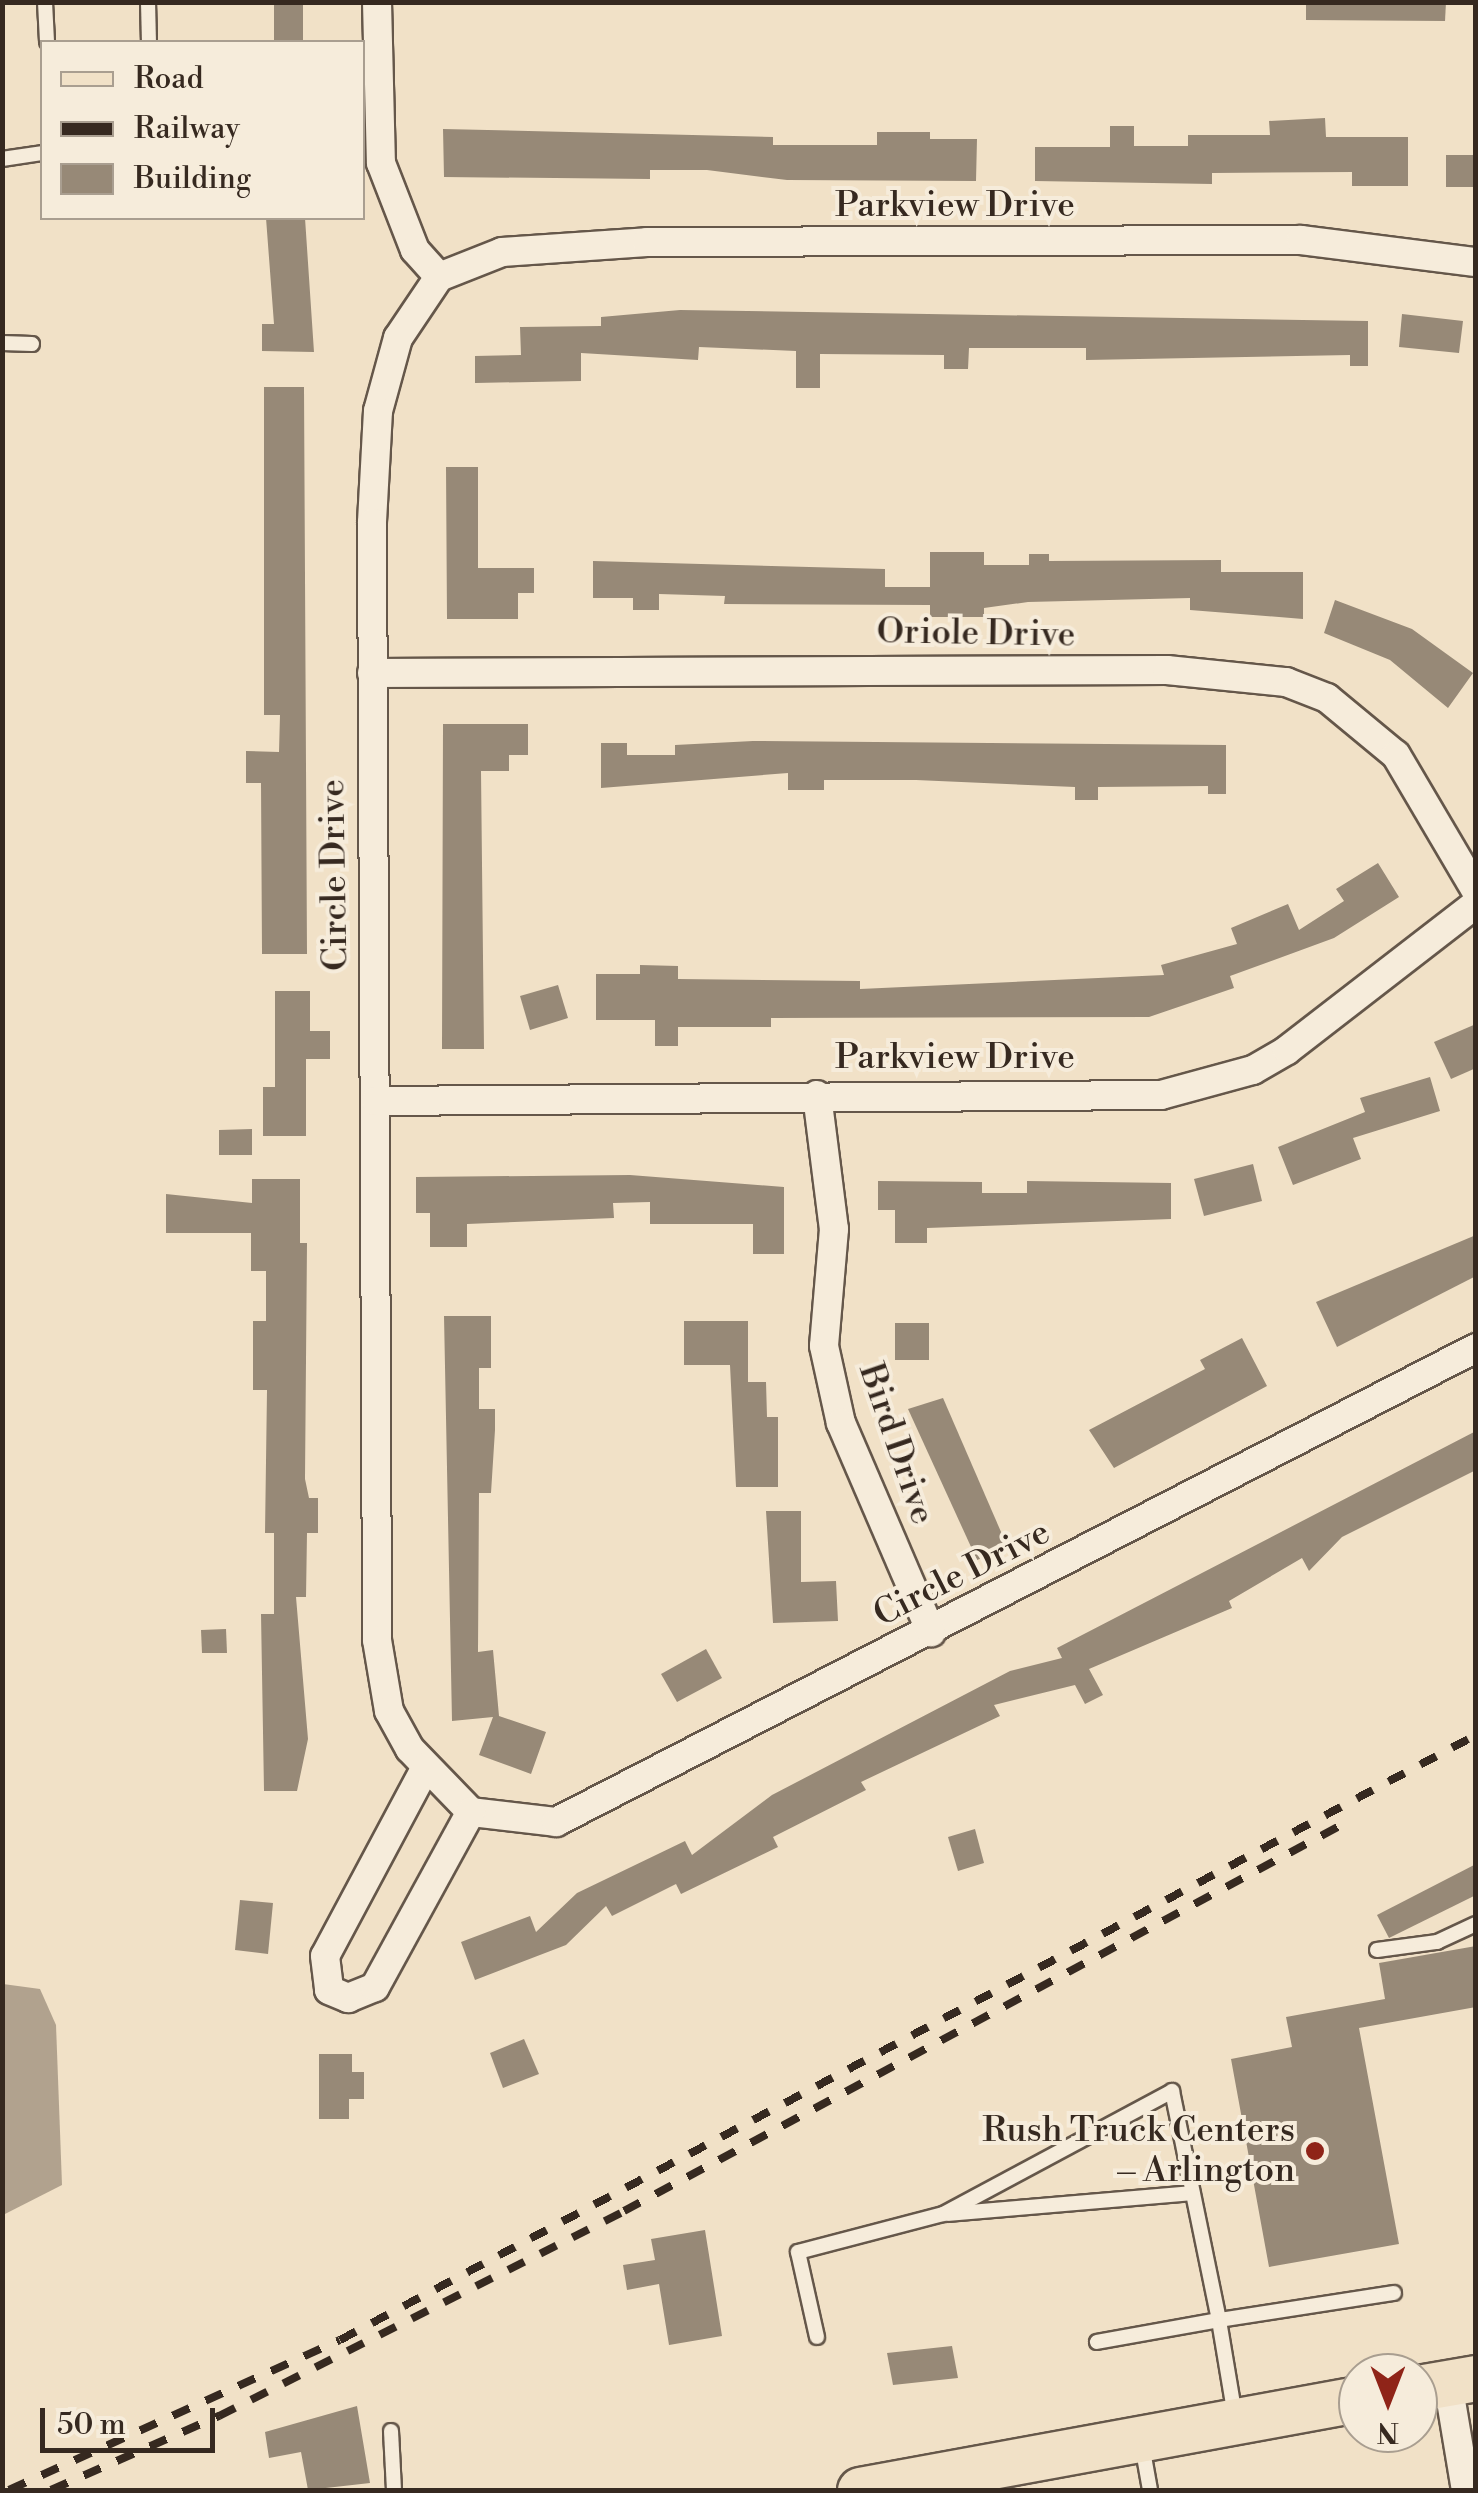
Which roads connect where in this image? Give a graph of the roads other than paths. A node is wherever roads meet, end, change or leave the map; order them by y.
1 (45, 2) edge
2 (148, 2) edge
3 (377, 2) edge
4 (46, 40) edge
5 (149, 40) edge
6 (40, 154) edge
7 (2, 159) edge
8 (1476, 262) edge
9 (439, 277) junction
10 (2, 343) edge
11 (32, 344) dead end
12 (372, 673) junction
13 (1476, 890) edge
14 (1476, 904) edge
15 (817, 1095) junction
16 (376, 1102) junction
17 (1476, 1348) edge
18 (931, 1632) junction
19 (426, 1767) junction
20 (471, 1812) junction
21 (1476, 1924) edge
22 (1377, 1950) dead end
23 (1192, 2193) junction
24 (943, 2214) junction
25 (1394, 2293) dead end
26 (1219, 2320) junction
27 (817, 2336) dead end
28 (1098, 2342) dead end
29 (1447, 2383) edge
30 (1338, 2403) edge
31 (1236, 2422) junction
32 (391, 2430) dead end
33 (1140, 2439) junction
34 (1468, 2483) edge
35 (394, 2490) edge
36 (860, 2490) edge
37 (1150, 2490) edge

1 - 4 lane
2 - 5 lane
3 - 9 street
6 - 7 lane
8 - 9 street, Parkview Drive
9 - 12 street, Circle Drive
10 - 11 lane
12 - 13 street, Oriole Drive
12 - 16 street, Circle Drive
14 - 15 street, Parkview Drive
15 - 16 street, Parkview Drive
15 - 18 street, Bird Drive
16 - 19 street, Circle Drive
17 - 18 street, Circle Drive
18 - 20 street, Circle Drive
19 - 20 street, Circle Drive
19 - 20 street
21 - 22 lane
23 - 24 lane
23 - 24 lane
23 - 26 lane
24 - 27 lane
25 - 26 lane
26 - 28 lane
26 - 31 lane
29 - 34 street
30 - 31 main road
31 - 33 main road
32 - 35 lane
33 - 36 main road
33 - 37 lane

